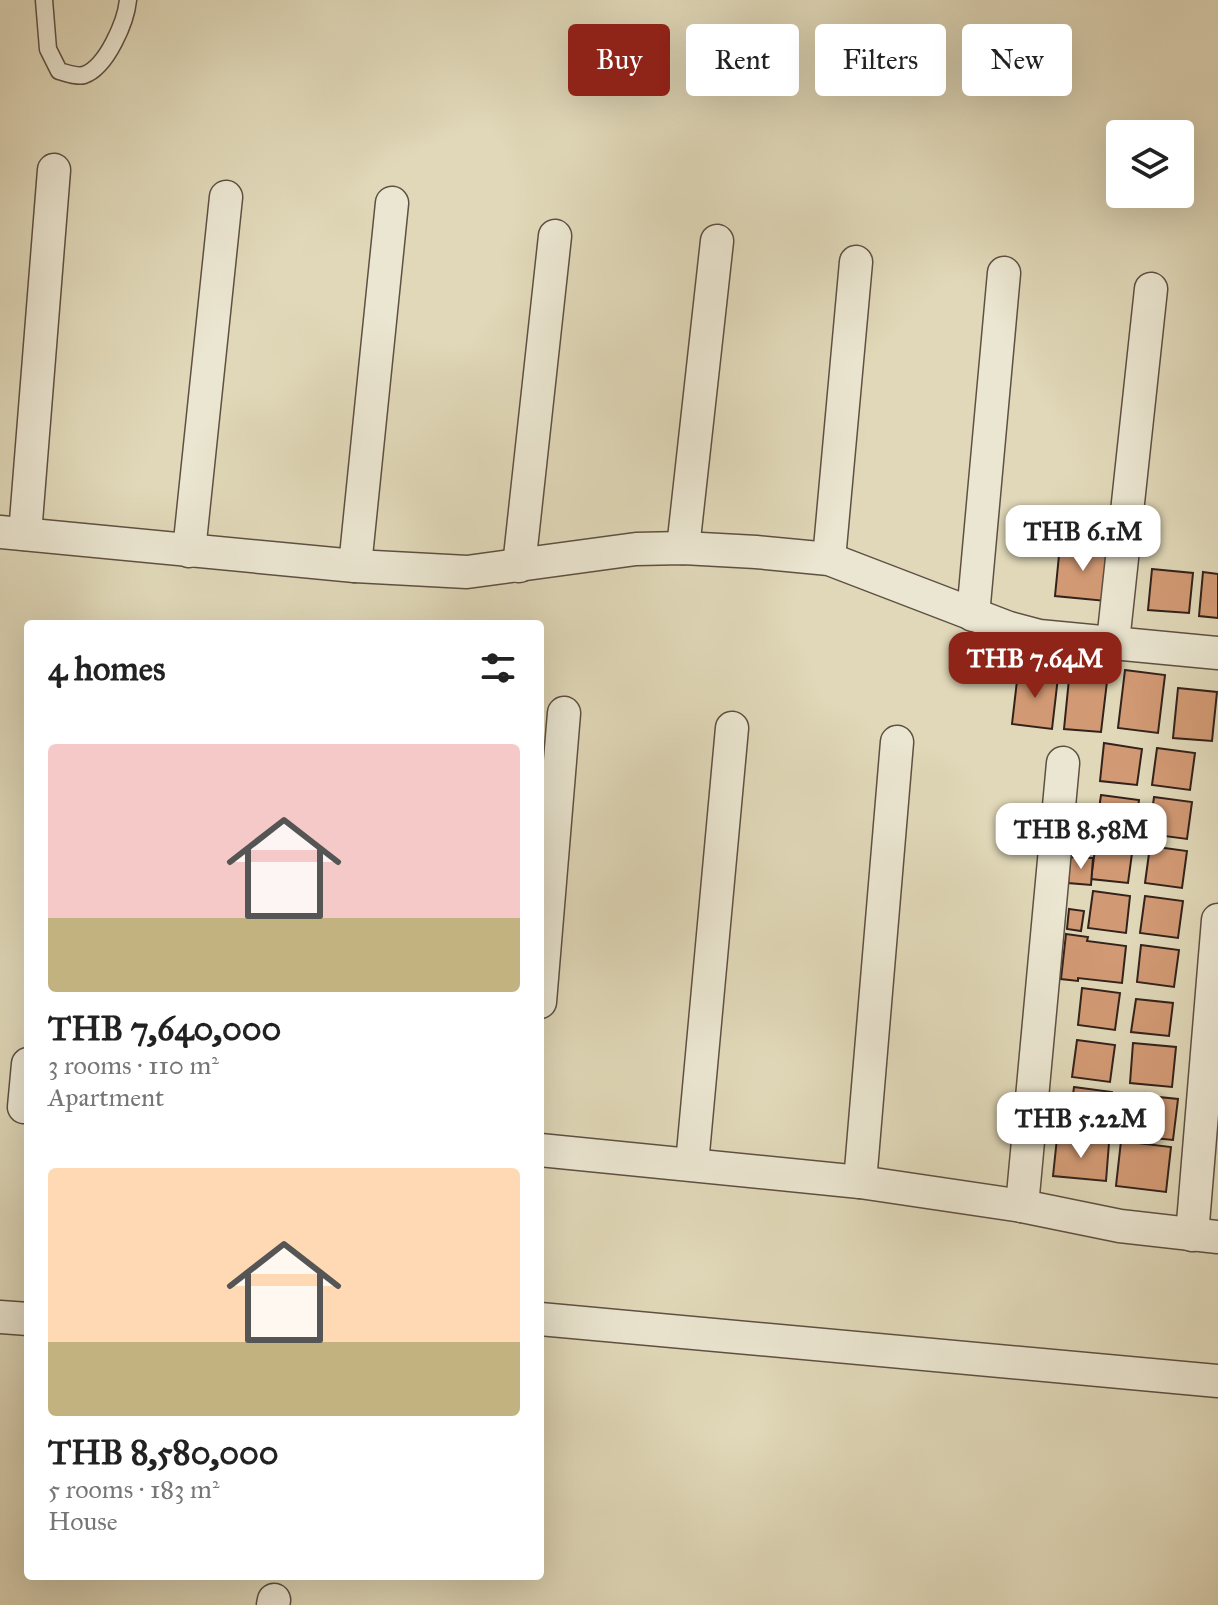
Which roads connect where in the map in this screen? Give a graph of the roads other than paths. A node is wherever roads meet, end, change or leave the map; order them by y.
1 (44, 0) edge
2 (128, 0) edge
3 (54, 170) dead end
4 (226, 197) dead end
5 (392, 203) dead end
6 (555, 236) dead end
7 (717, 241) dead end
8 (856, 262) dead end
9 (1004, 273) dead end
10 (1151, 289) dead end
11 (12, 533) edge
12 (683, 548) junction
13 (189, 551) junction
14 (829, 559) junction
15 (355, 566) junction
16 (519, 566) junction
17 (973, 615) junction
18 (1113, 642) junction
19 (1218, 653) edge
20 (564, 713) dead end
21 (732, 728) dead end
22 (897, 742) dead end
23 (1063, 763) dead end
24 (1218, 920) edge
25 (544, 954) edge
26 (24, 1080) edge
27 (17, 1107) edge
28 (544, 1150) edge
29 (692, 1164) junction
30 (860, 1182) junction
31 (1022, 1206) junction
32 (1205, 1236) edge
33 (0, 1317) edge
34 (24, 1319) edge
35 (544, 1319) edge
36 (1218, 1381) edge

1 - 2 lane
3 - 11 street
4 - 13 street
5 - 15 street
6 - 16 street
7 - 12 street
8 - 14 street
9 - 17 street
10 - 18 street
11 - 13 street
12 - 14 street
12 - 16 street
13 - 15 street
14 - 17 street
15 - 16 street
17 - 18 street
18 - 19 street
20 - 25 street
21 - 29 street
22 - 30 street
23 - 31 street
24 - 32 street
26 - 27 street
28 - 29 street
29 - 30 street
30 - 31 street
31 - 32 street
33 - 34 street
35 - 36 street

